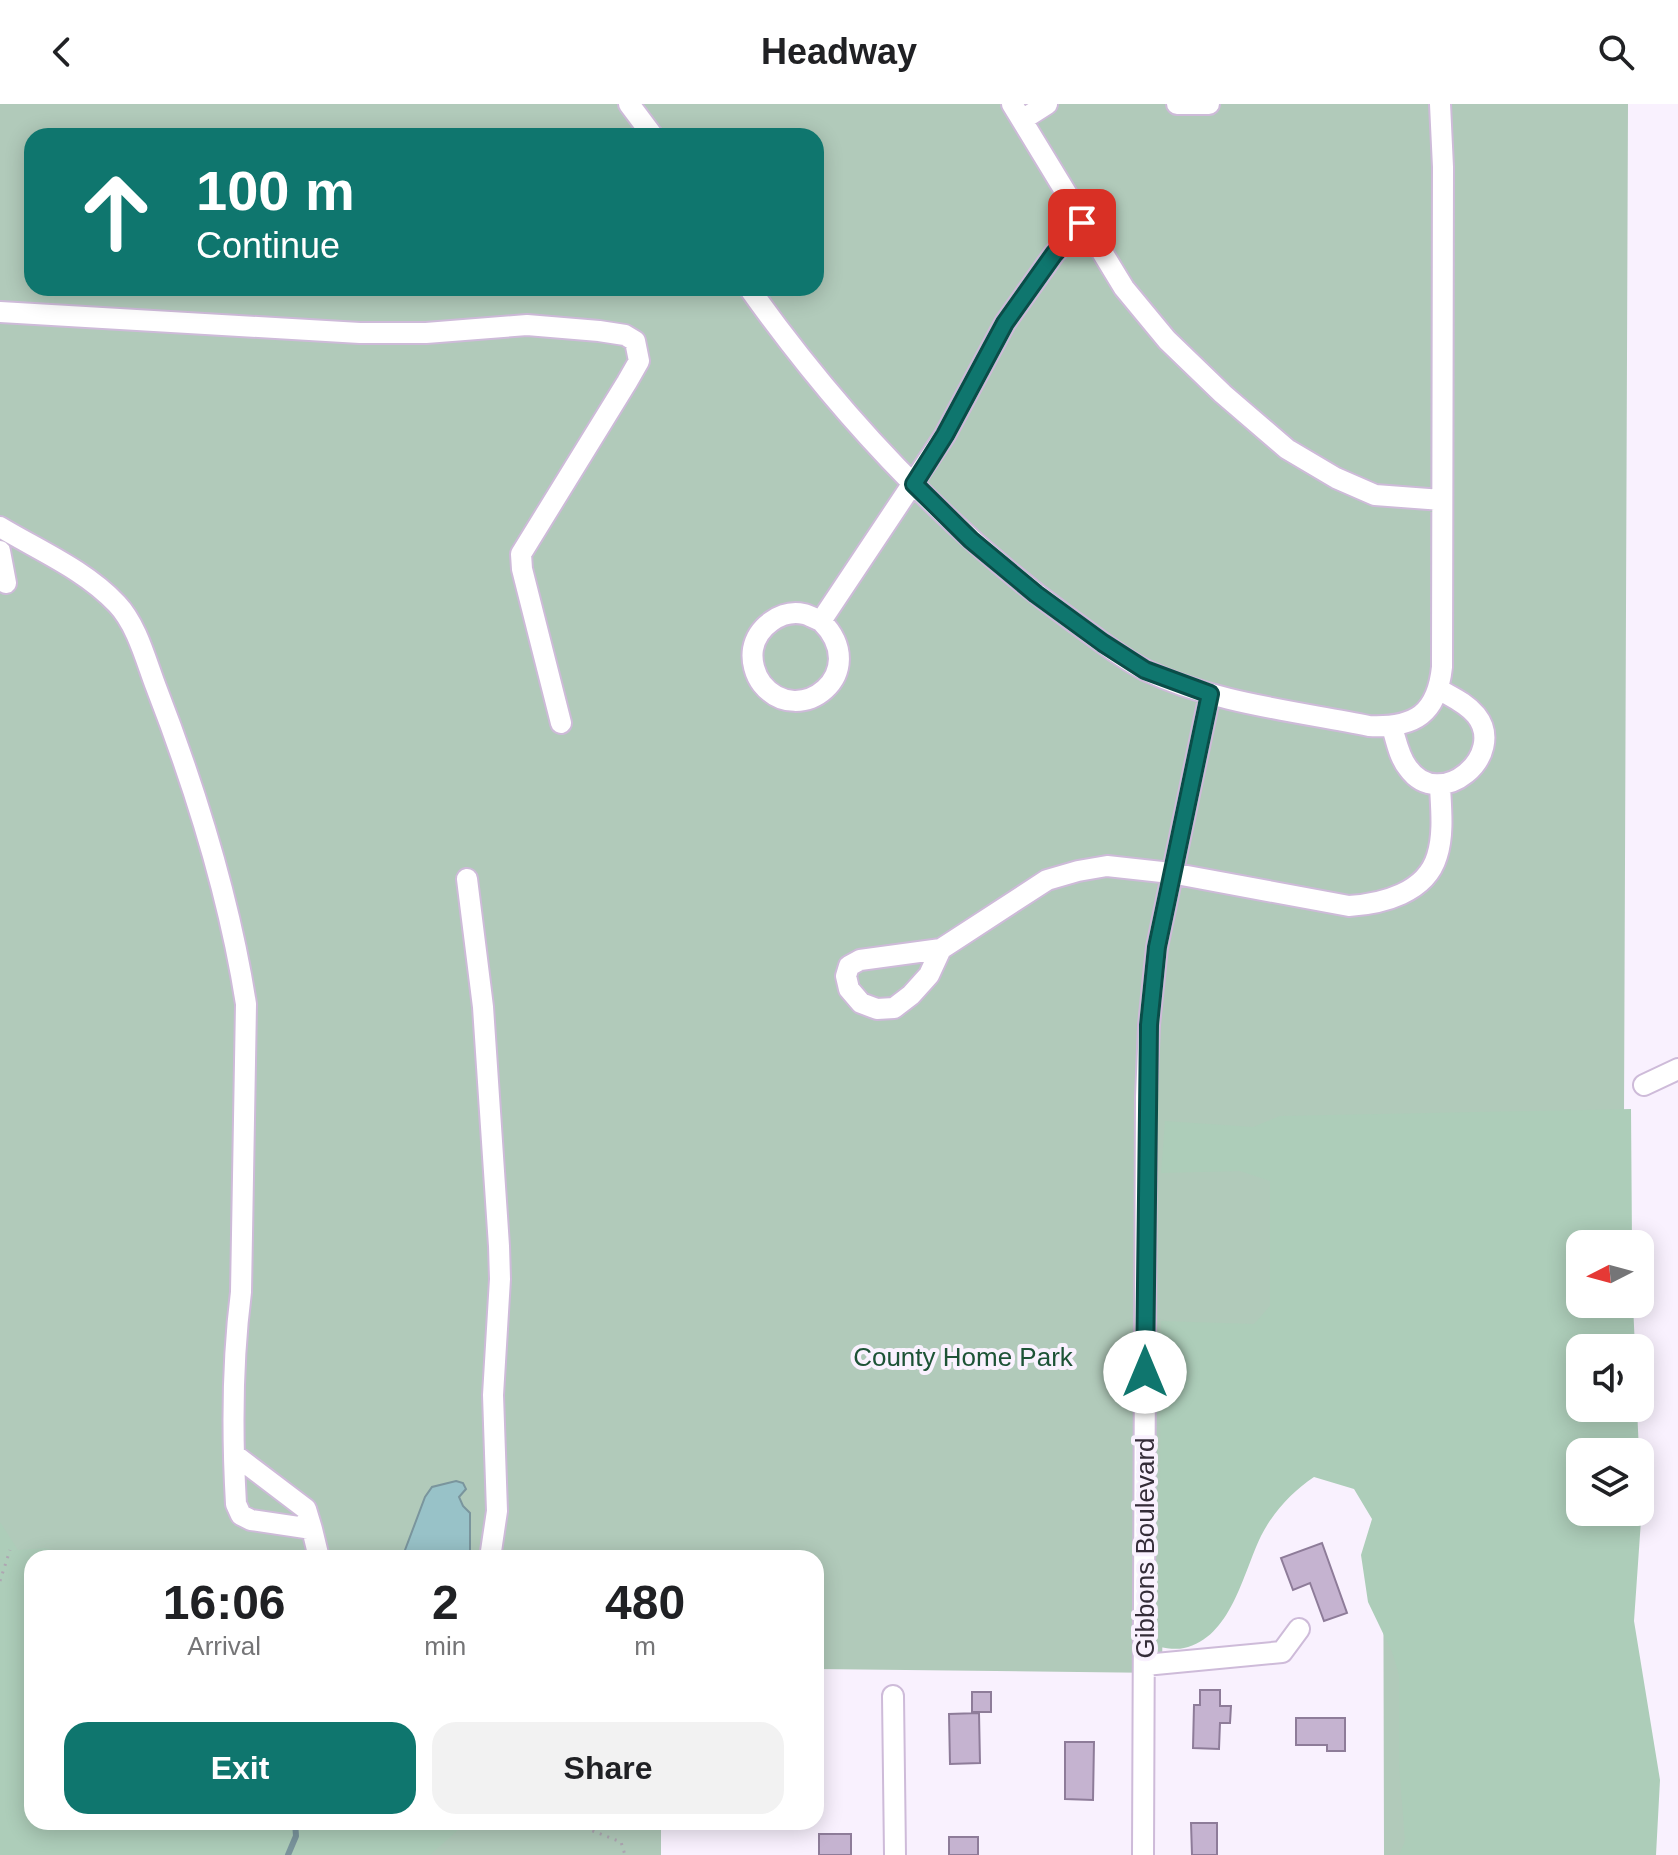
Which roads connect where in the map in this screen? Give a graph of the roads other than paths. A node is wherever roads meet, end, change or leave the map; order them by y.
1 (629, 104) edge
2 (1047, 104) edge
3 (1177, 104) edge
4 (1209, 104) edge
5 (1440, 104) edge
6 (1017, 112) edge
7 (647, 128) edge
8 (1082, 223) junction
9 (755, 296) edge
10 (0, 312) edge
11 (914, 484) junction
12 (1442, 500) junction
13 (0, 527) edge
14 (0, 551) edge
15 (6, 583) dead end
16 (821, 621) junction
17 (1440, 690) junction
18 (1210, 694) junction
19 (561, 723) dead end
20 (1392, 727) junction
21 (1440, 786) junction
22 (1171, 873) junction
23 (467, 879) dead end
24 (941, 949) dead end
25 (1678, 1069) edge
26 (1644, 1085) dead end
27 (235, 1455) junction
28 (312, 1529) junction
29 (317, 1550) edge
30 (491, 1550) edge
31 (1299, 1629) dead end
32 (1145, 1665) junction
33 (893, 1696) dead end
34 (895, 1855) edge
35 (1143, 1855) edge

1 - 7 street
2 - 6 street
3 - 4 street
5 - 12 street
6 - 8 street
8 - 11 street
8 - 12 street
9 - 11 street
10 - 19 street
11 - 16 street
11 - 18 street
12 - 17 street
13 - 27 street
14 - 15 street
16 - 16 street
17 - 20 street
17 - 21 street
18 - 20 street
18 - 22 street, Gibbons Boulevard
20 - 21 street
21 - 22 street
22 - 24 street
22 - 32 street, Gibbons Boulevard
23 - 30 street
25 - 26 street
27 - 28 street
27 - 28 street
28 - 29 street
31 - 32 street
32 - 35 street, Gibbons Boulevard
33 - 34 street

